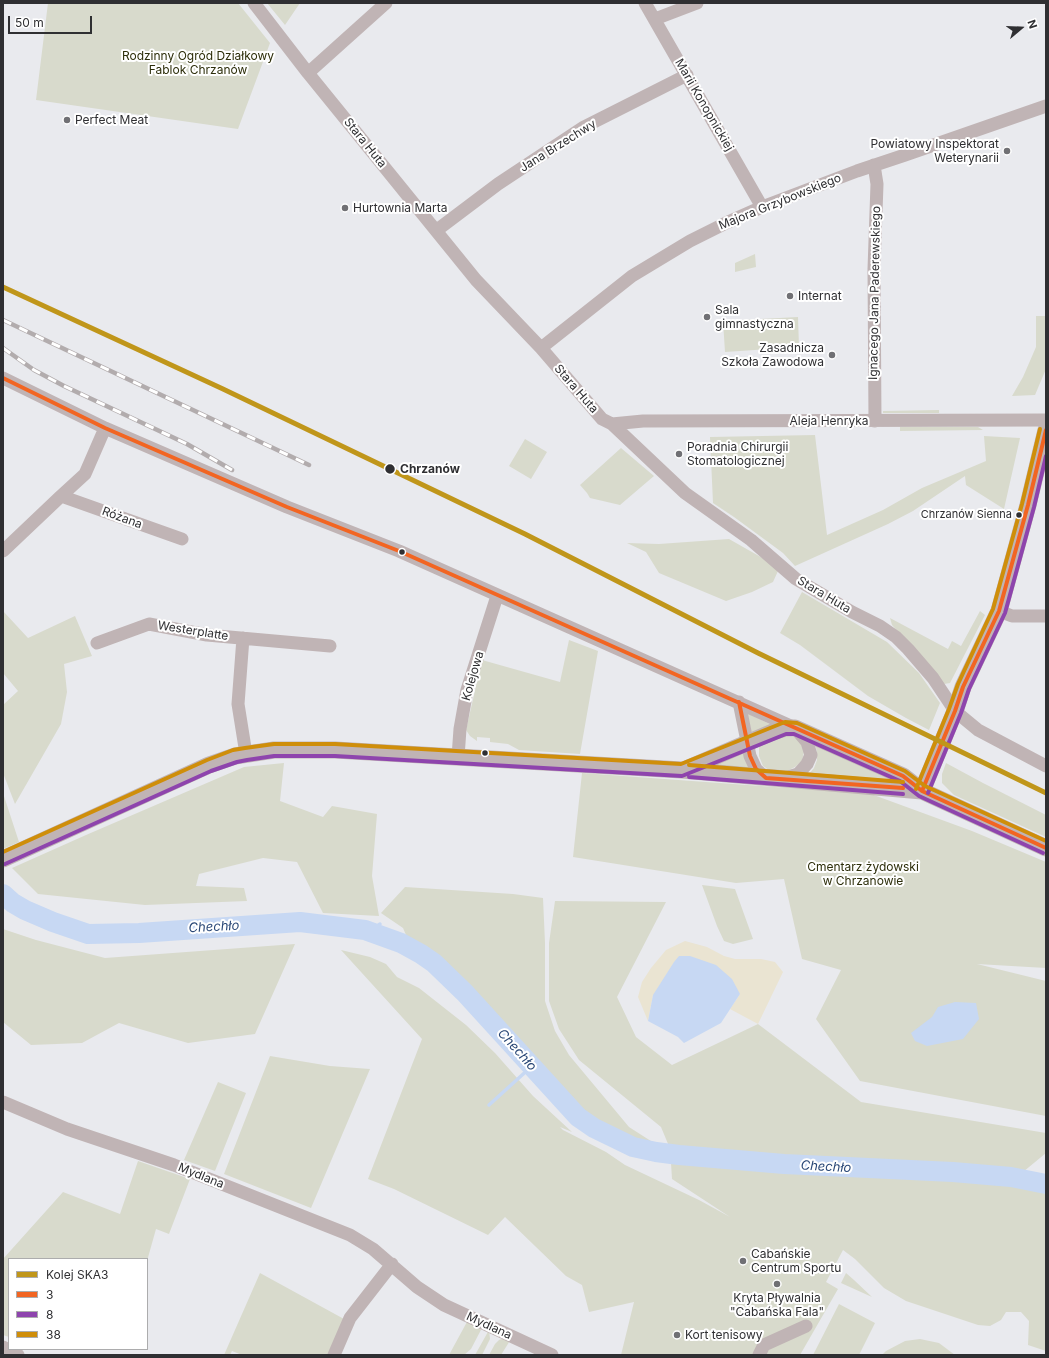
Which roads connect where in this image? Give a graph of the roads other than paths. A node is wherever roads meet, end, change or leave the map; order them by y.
1 (254, 3) edge
2 (386, 3) edge
3 (645, 3) edge
4 (698, 3) edge
5 (655, 19) junction
6 (308, 73) junction
7 (687, 75) junction
8 (1046, 106) edge
9 (874, 165) junction
10 (762, 207) junction
11 (437, 230) junction
12 (541, 348) junction
13 (3, 378) edge
14 (1046, 420) edge
15 (875, 421) junction
16 (612, 424) junction
17 (105, 428) junction
18 (1046, 430) edge
19 (61, 496) junction
20 (182, 539) dead end
21 (3, 551) edge
22 (497, 596) junction
23 (999, 611) junction
24 (1046, 616) edge
25 (243, 638) junction
26 (98, 643) dead end
27 (330, 646) dead end
28 (738, 702) junction
29 (955, 711) junction
30 (795, 728) junction
31 (748, 743) junction
32 (246, 754) junction
33 (458, 757) junction
34 (1046, 766) edge
35 (682, 770) junction
36 (774, 778) junction
37 (922, 790) junction
38 (1046, 848) edge
39 (3, 859) edge
40 (3, 1102) edge
41 (392, 1264) junction
42 (806, 1326) dead end
43 (9, 1350) edge
44 (18, 1355) edge
45 (334, 1355) edge
46 (552, 1355) edge
47 (759, 1355) edge

1 - 6 street, Stara Huta
2 - 6 street
3 - 5 street, Marii Konopnickiej
4 - 5 street
5 - 7 street, Marii Konopnickiej
6 - 11 street, Stara Huta
7 - 10 street, Marii Konopnickiej
7 - 11 street, Jana Brzechwy
8 - 9 street, Majora Grzybowskiego
9 - 10 street, Majora Grzybowskiego
9 - 15 street, Ignacego Jana Paderewskiego
10 - 12 street, Majora Grzybowskiego
11 - 12 street, Stara Huta
12 - 16 street, Stara Huta
13 - 17 street
14 - 15 street, Aleja Henryka
15 - 16 street, Aleja Henryka
16 - 29 street, Stara Huta
17 - 19 street
17 - 22 street
18 - 23 street
19 - 20 street, Różana
19 - 21 street
22 - 28 street
22 - 33 street, Kolejowa
23 - 24 street
23 - 29 street
25 - 26 street, Westerplatte
25 - 27 street, Westerplatte
25 - 32 street, Westerplatte
28 - 30 street
28 - 31 street
29 - 34 street, Stara Huta
29 - 37 street
30 - 31 street
30 - 36 street
30 - 37 street
31 - 35 street
31 - 36 street
32 - 33 street
32 - 39 street
33 - 35 street
35 - 36 street
36 - 37 street
37 - 38 street
40 - 41 street, Mydlana
41 - 45 street
41 - 46 street, Mydlana
42 - 47 street
43 - 44 street

